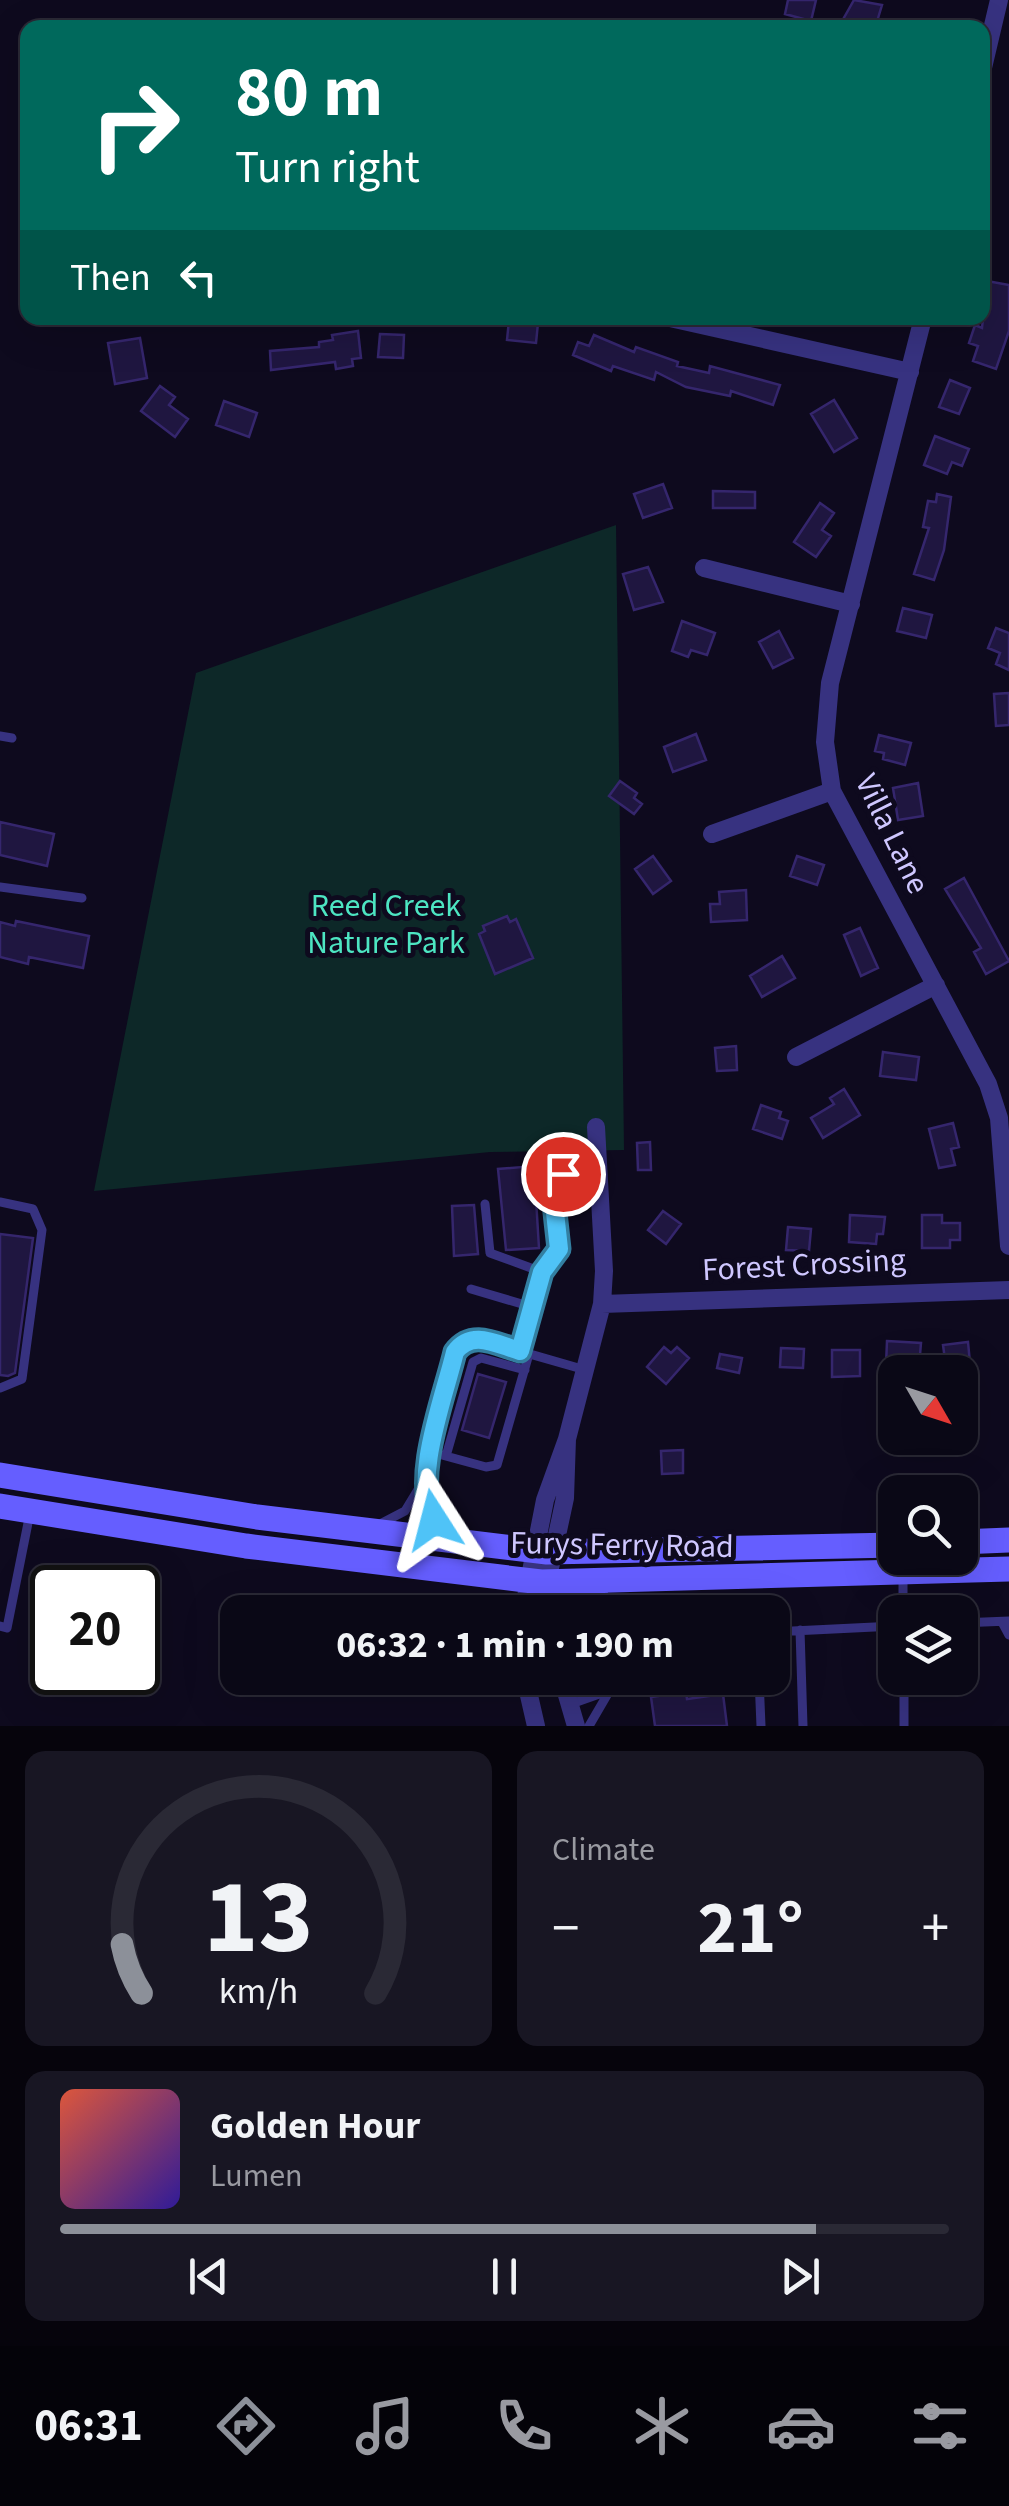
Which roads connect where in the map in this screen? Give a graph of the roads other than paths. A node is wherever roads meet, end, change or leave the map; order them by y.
1 (999, 0) edge
2 (990, 38) edge
3 (701, 325) edge
4 (922, 325) edge
5 (910, 372) junction
6 (704, 568) dead end
7 (851, 604) junction
8 (0, 736) edge
9 (12, 738) dead end
10 (832, 792) junction
11 (712, 834) dead end
12 (0, 887) edge
13 (82, 898) dead end
14 (936, 984) junction
15 (796, 1057) dead end
16 (596, 1126) dead end
17 (599, 1170) junction
18 (0, 1202) edge
19 (484, 1204) dead end
20 (1009, 1246) edge
21 (542, 1272) junction
22 (471, 1289) dead end
23 (1009, 1290) edge
24 (602, 1304) junction
25 (532, 1307) junction
26 (525, 1352) junction
27 (582, 1369) junction
28 (525, 1370) junction
29 (0, 1388) edge
30 (432, 1452) junction
31 (446, 1456) junction
32 (0, 1475) edge
33 (426, 1478) junction
34 (35, 1481) junction
35 (0, 1506) edge
36 (30, 1510) junction
37 (364, 1530) junction
38 (1009, 1540) edge
39 (978, 1541) edge
40 (474, 1544) junction
41 (878, 1545) edge
42 (544, 1552) junction
43 (1009, 1569) edge
44 (978, 1570) edge
45 (878, 1575) edge
46 (537, 1581) junction
47 (603, 1582) junction
48 (530, 1595) edge
49 (543, 1595) edge
50 (580, 1595) edge
51 (1006, 1621) edge
52 (978, 1623) edge
53 (0, 1626) edge
54 (878, 1627) edge
55 (800, 1630) junction
56 (790, 1631) edge
57 (1009, 1635) edge
58 (529, 1695) edge
59 (566, 1695) edge
60 (596, 1695) edge
61 (604, 1695) edge
62 (760, 1695) edge
63 (904, 1695) edge
64 (568, 1705) junction
65 (536, 1726) edge
66 (576, 1726) edge
67 (589, 1726) edge
68 (762, 1726) edge
69 (803, 1726) edge
70 (904, 1726) edge

1 - 2 street
3 - 5 street
4 - 5 street, Villa Lane
5 - 7 street, Villa Lane
6 - 7 street
7 - 10 street, Villa Lane
8 - 9 lane
10 - 11 street
10 - 14 street, Villa Lane
12 - 13 lane
14 - 15 street
14 - 20 street, Villa Lane
16 - 17 street
17 - 21 lane
17 - 24 street
18 - 29 lane
19 - 21 lane
21 - 25 lane
22 - 25 lane
23 - 24 street, Forest Crossing
24 - 27 street
25 - 26 lane
26 - 27 lane
26 - 28 lane
26 - 30 lane
27 - 42 street
28 - 31 lane
28 - 31 lane
30 - 31 lane
30 - 33 lane
32 - 34 main road, Furys Ferry Road
33 - 37 lane
33 - 40 lane
34 - 36 main road
34 - 37 main road, Furys Ferry Road
35 - 36 main road, Furys Ferry Road
36 - 46 main road, Furys Ferry Road
36 - 53 lane
37 - 40 main road, Furys Ferry Road
38 - 39 main road
40 - 42 main road, Furys Ferry Road
41 - 42 main road, Furys Ferry Road
42 - 46 street
43 - 44 main road, Furys Ferry Road
45 - 47 main road, Furys Ferry Road
46 - 47 main road, Furys Ferry Road
46 - 48 street
46 - 49 street
47 - 50 main road
51 - 52 lane
51 - 57 lane
54 - 55 lane
55 - 56 lane
55 - 69 lane
58 - 65 street
59 - 64 street
60 - 64 lane
61 - 67 lane
62 - 68 lane
63 - 70 lane
64 - 66 street

